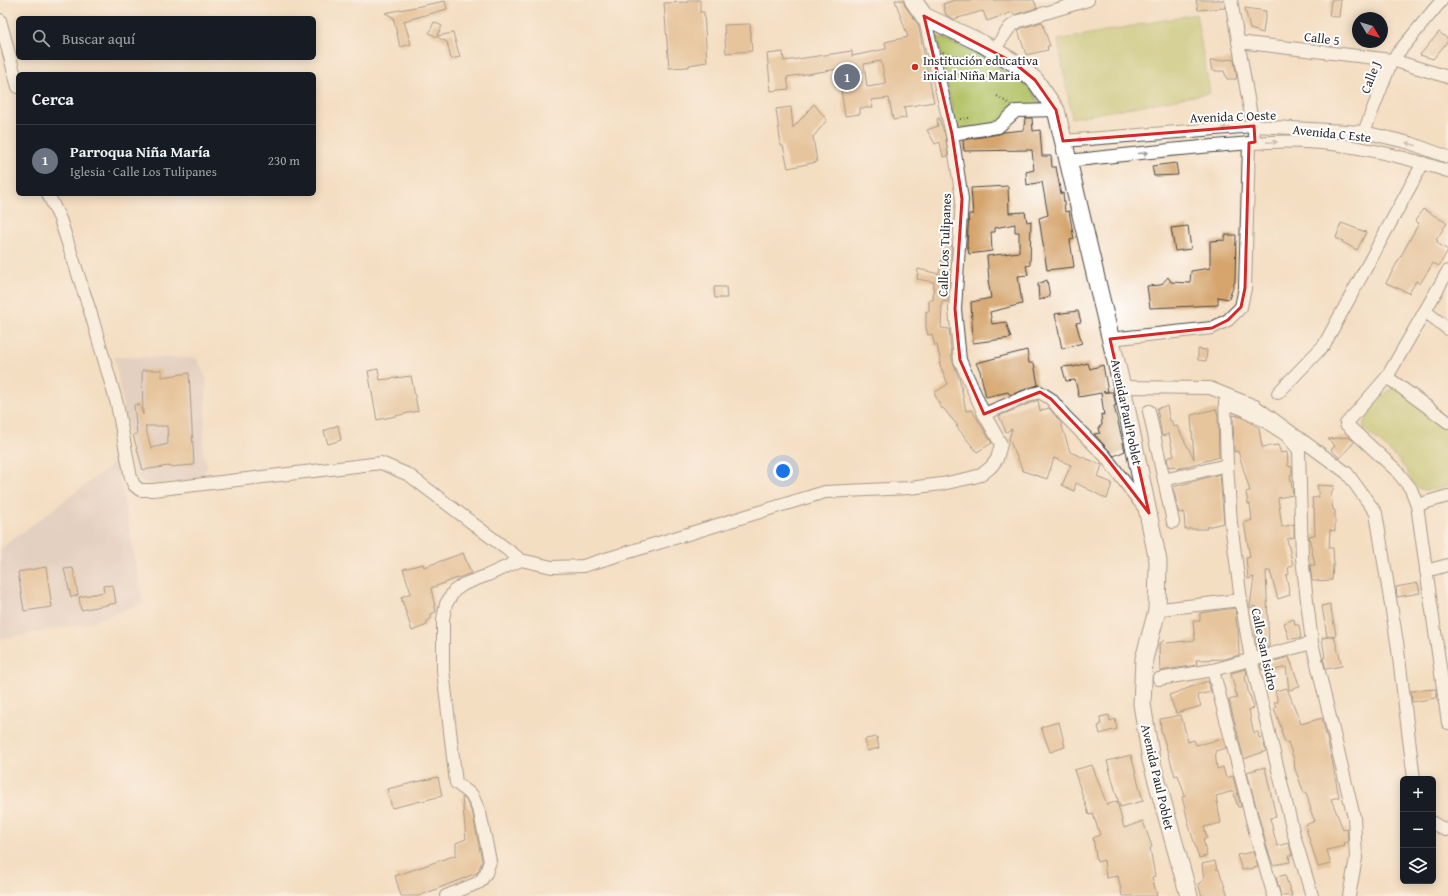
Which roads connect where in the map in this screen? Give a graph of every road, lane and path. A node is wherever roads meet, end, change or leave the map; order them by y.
1 (913, 0) edge
2 (1088, 0) edge
3 (1231, 0) edge
4 (1442, 0) edge
5 (924, 16) junction
6 (0, 20) edge
7 (1238, 42) junction
8 (994, 50) junction
9 (953, 56) dead end
10 (942, 59) dead end
11 (1392, 60) junction
12 (945, 74) dead end
13 (1448, 77) edge
14 (966, 78) dead end
15 (16, 80) edge
16 (997, 96) dead end
17 (1009, 103) dead end
18 (1056, 110) junction
19 (1254, 126) junction
20 (1364, 132) junction
21 (952, 134) junction
22 (1063, 141) junction
23 (1252, 143) junction
24 (1448, 157) edge
25 (1068, 161) junction
26 (1423, 163) junction
27 (1448, 171) edge
28 (49, 196) edge
29 (1448, 271) edge
30 (1425, 311) junction
31 (1448, 329) edge
32 (1110, 339) junction
33 (1388, 377) junction
34 (1122, 387) junction
35 (1278, 393) dead end
36 (1149, 411) dead end
37 (984, 414) junction
38 (1448, 422) edge
39 (1227, 465) junction
40 (1164, 480) junction
41 (1448, 496) edge
42 (1417, 505) junction
43 (1149, 513) junction
44 (1173, 522) dead end
45 (522, 560) junction
46 (1448, 565) edge
47 (1426, 571) junction
48 (1241, 600) junction
49 (1157, 611) junction
50 (1312, 643) junction
51 (1251, 659) junction
52 (1213, 670) junction
53 (1159, 679) dead end
54 (1448, 723) edge
55 (1414, 776) edge
56 (1436, 825) edge
57 (1448, 829) edge
58 (446, 896) edge
59 (1189, 896) edge
60 (1274, 896) edge
61 (1312, 896) edge
62 (1349, 896) edge

1 - 5 main road
2 - 8 street
3 - 7 street
4 - 11 street, Calle J
5 - 8 main road, Avenida Paul Poblet
5 - 21 street, Calle Los Tulipanes
6 - 15 street
7 - 11 street, Calle 5
7 - 19 street
8 - 18 main road, Avenida Paul Poblet
9 - 10 path
11 - 13 street, Calle 5
11 - 20 street, Calle J
12 - 14 path
16 - 17 path
18 - 21 street
18 - 22 main road, Avenida Paul Poblet
19 - 20 street, Avenida C Oeste
19 -> 22 street, Avenida C Oeste
19 - 23 street
24 -> 20 street, Avenida C Oeste
21 - 37 street, Calle Los Tulipanes
22 - 25 main road, Avenida Paul Poblet
25 -> 23 street, Avenida C Este
23 -> 26 street, Avenida C Este
23 - 32 street
25 - 32 main road, Avenida Paul Poblet
26 - 27 street, Avenida C Este
26 - 35 street
28 - 45 street
29 - 30 street
30 - 31 street
30 - 33 street
32 - 34 main road, Avenida Paul Poblet
33 - 38 street
33 - 42 street
34 - 43 main road, Avenida Paul Poblet
34 - 55 street
36 - 40 street
37 - 43 street
37 - 45 street, Calle Los Tulipanes
39 - 40 street
39 - 48 street, Calle San Isidro
39 - 50 street, Calle San Isidro
40 - 44 street
41 - 42 street
42 - 47 street
43 - 49 main road, Avenida Paul Poblet
45 - 58 street
46 - 47 street
47 - 54 street
48 - 49 street
48 - 51 street, Calle San Isidro
49 - 59 main road, Avenida Paul Poblet
50 - 51 street
50 - 62 street
51 - 52 street
51 - 61 street, Calle San Isidro
52 - 53 street
52 - 60 street
56 - 57 street

